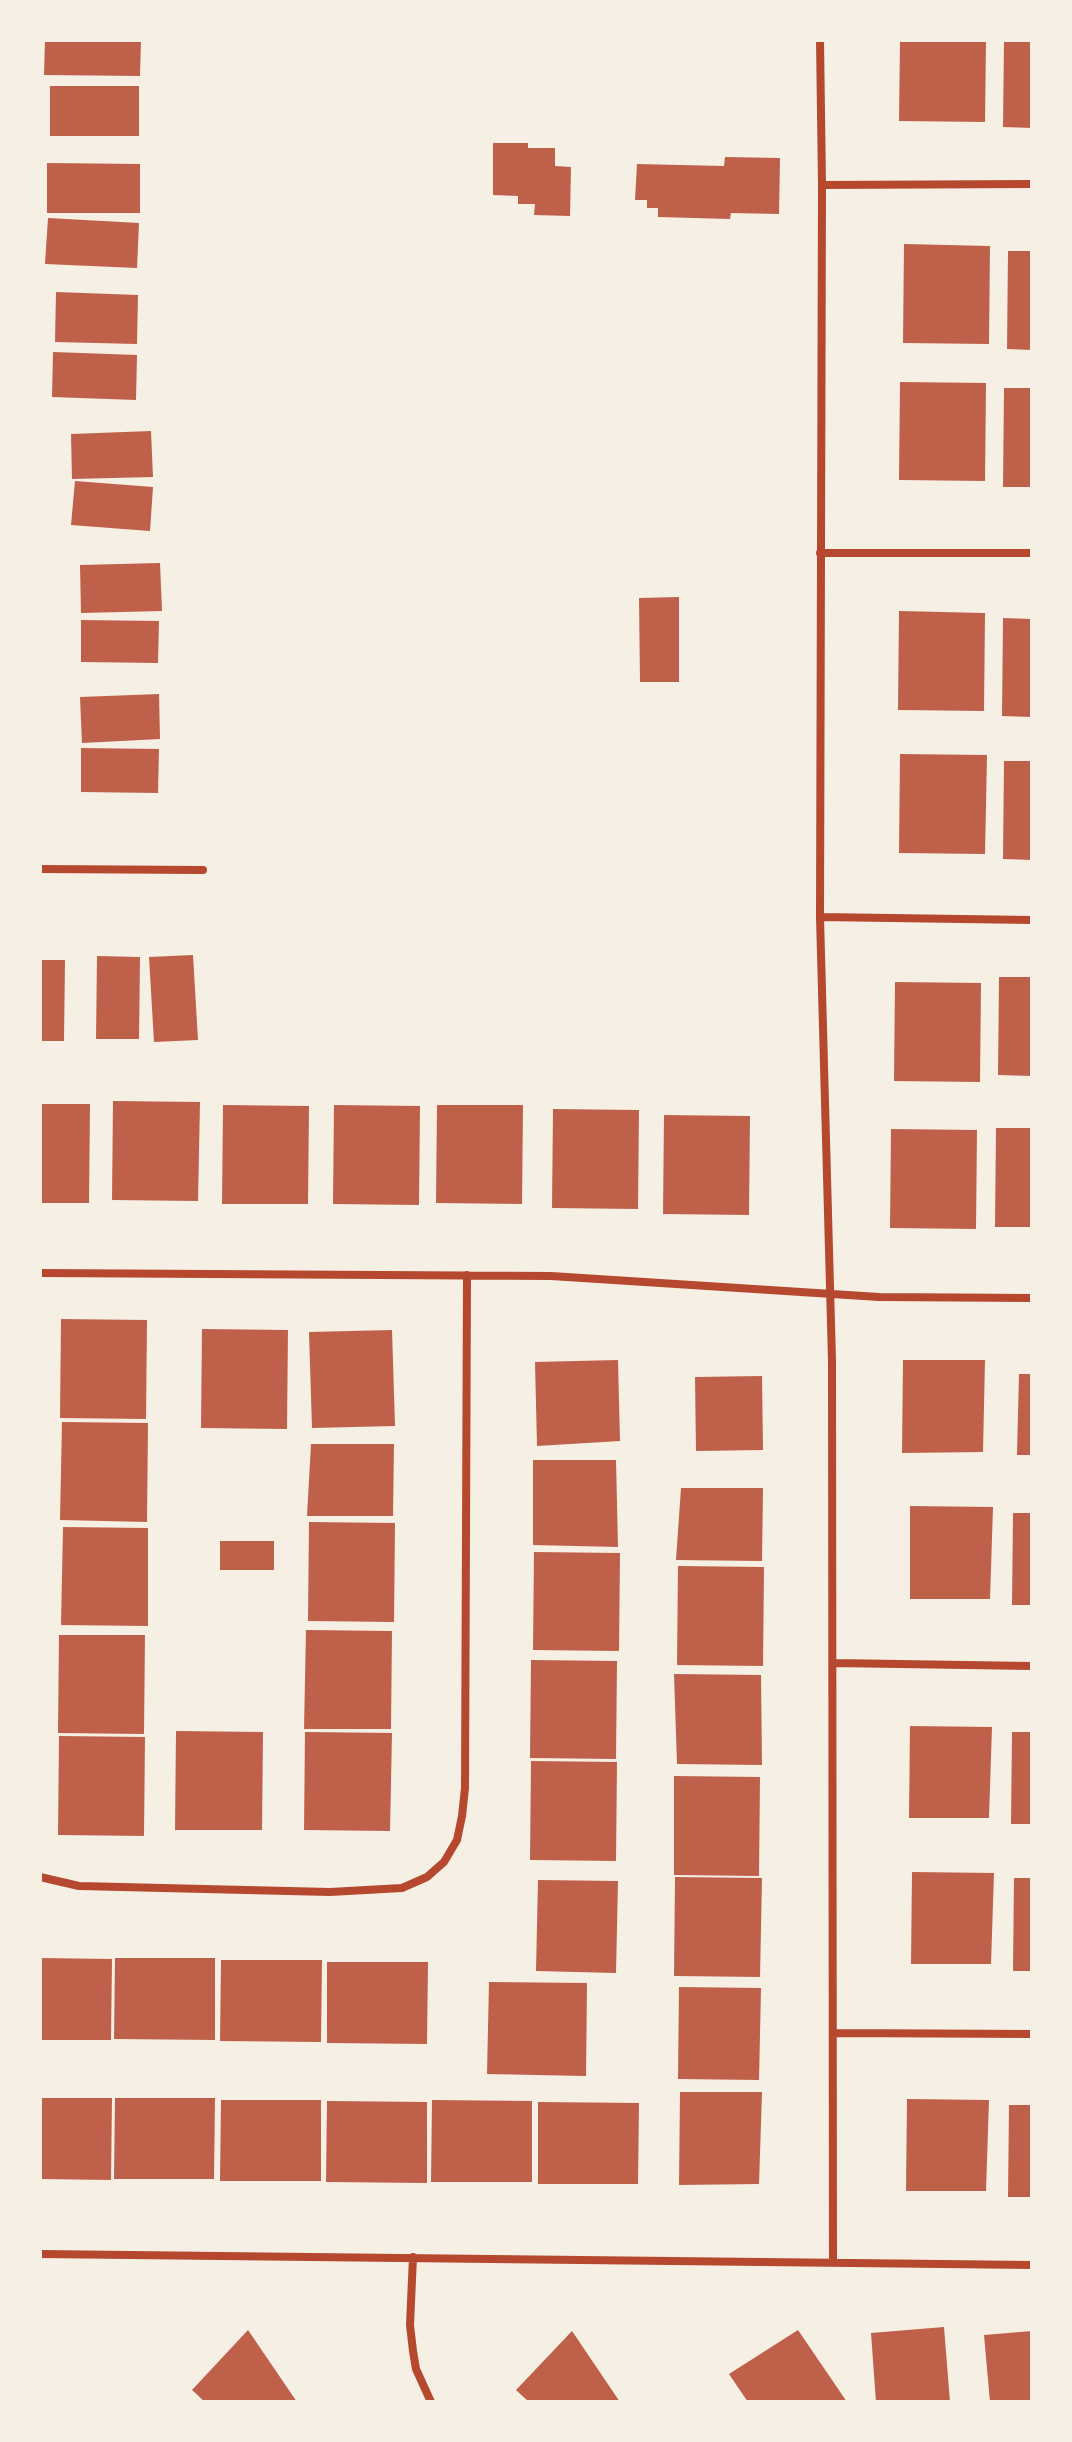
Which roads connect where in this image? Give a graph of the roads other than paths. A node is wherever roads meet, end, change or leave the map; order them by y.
1 (820, 40) edge
2 (1032, 184) edge
3 (822, 185) junction
4 (820, 553) junction
5 (1032, 553) edge
6 (40, 869) edge
7 (203, 870) dead end
8 (820, 917) junction
9 (1032, 920) edge
10 (40, 1273) edge
11 (467, 1275) junction
12 (830, 1293) junction
13 (1032, 1298) edge
14 (833, 1663) junction
15 (1032, 1666) edge
16 (40, 1877) edge
17 (834, 2033) junction
18 (1032, 2034) edge
19 (40, 2254) edge
20 (413, 2257) junction
21 (833, 2261) junction
22 (1032, 2265) edge
23 (431, 2402) edge

1 - 3 street
2 - 3 street
3 - 4 street
4 - 5 street
4 - 8 street
6 - 7 street
8 - 9 street
8 - 12 street
10 - 11 street
11 - 12 street
11 - 16 street
12 - 13 street
12 - 14 street
14 - 15 street
14 - 17 street
17 - 18 street
17 - 21 street
19 - 20 street
20 - 21 street
20 - 23 street
21 - 22 street

